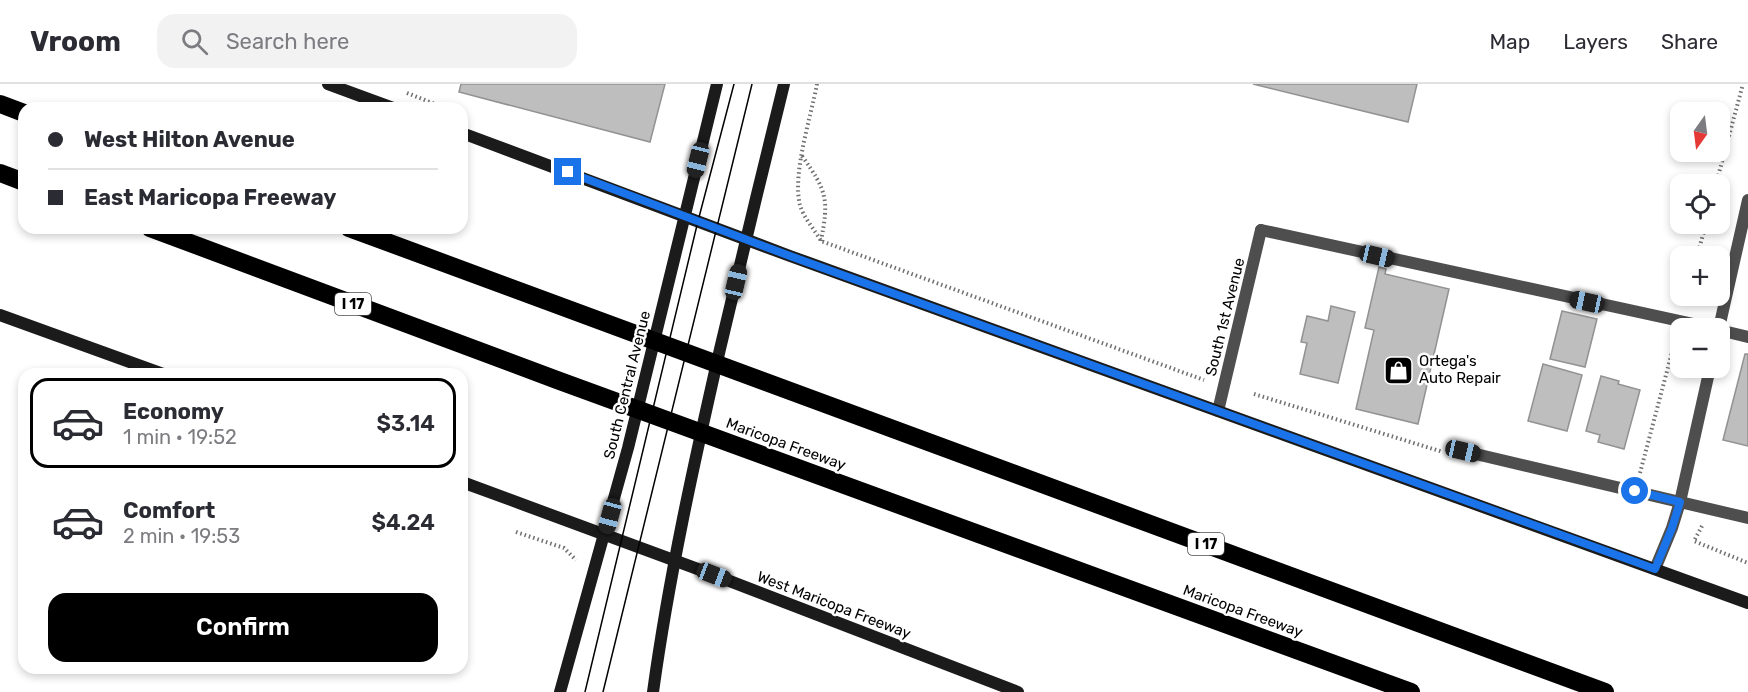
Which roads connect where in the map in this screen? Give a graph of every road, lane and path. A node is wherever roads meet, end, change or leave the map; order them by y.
1 (328, 84) edge
2 (717, 84) edge
3 (784, 84) edge
4 (817, 84) edge
5 (1743, 84) edge
6 (404, 92) dead end
7 (377, 102) edge
8 (430, 102) edge
9 (0, 104) edge
10 (18, 110) edge
11 (468, 135) edge
12 (801, 156) junction
13 (0, 173) edge
14 (1719, 174) edge
15 (18, 180) edge
16 (1748, 200) edge
17 (684, 216) junction
18 (166, 234) edge
19 (366, 234) edge
20 (746, 240) junction
21 (821, 242) junction
22 (0, 315) edge
23 (1721, 318) edge
24 (1670, 320) edge
25 (1730, 332) edge
26 (1748, 337) edge
27 (1670, 360) edge
28 (146, 368) edge
29 (1708, 378) edge
30 (1204, 380) dead end
31 (1218, 411) junction
32 (1463, 451) dead end
33 (1639, 477) dead end
34 (468, 485) edge
35 (1680, 502) junction
36 (1748, 518) edge
37 (1703, 525) dead end
38 (516, 532) dead end
39 (605, 534) junction
40 (564, 548) dead end
41 (675, 560) junction
42 (1748, 563) edge
43 (1655, 569) junction
44 (1748, 603) edge
45 (560, 692) edge
46 (653, 692) edge
47 (1018, 692) edge
48 (1411, 692) edge
49 (1605, 692) edge

1 - 7 main road
2 - 17 main road, South Central Avenue
3 - 20 main road
4 - 12 path
5 - 14 path
6 - 8 path
9 - 10 highway
11 - 17 main road
12 - 21 path
12 - 21 path
13 - 15 highway
16 - 23 street
17 - 20 main road
17 - 39 main road, South Central Avenue
18 - 48 highway, Maricopa Freeway / I 17
19 - 49 highway, I 17
20 - 31 main road
20 - 41 main road
21 - 30 path
22 - 28 main road
24 - 31 street, South 1st Avenue
25 - 26 street
27 - 33 path
29 - 35 street
31 - 43 main road
32 - 35 street
34 - 39 main road, West Maricopa Freeway
35 - 36 street
35 - 43 street
37 - 42 path
38 - 40 path
39 - 41 main road, West Maricopa Freeway
39 - 45 main road, South Central Avenue
41 - 46 main road
41 - 47 main road, West Maricopa Freeway
43 - 44 main road

